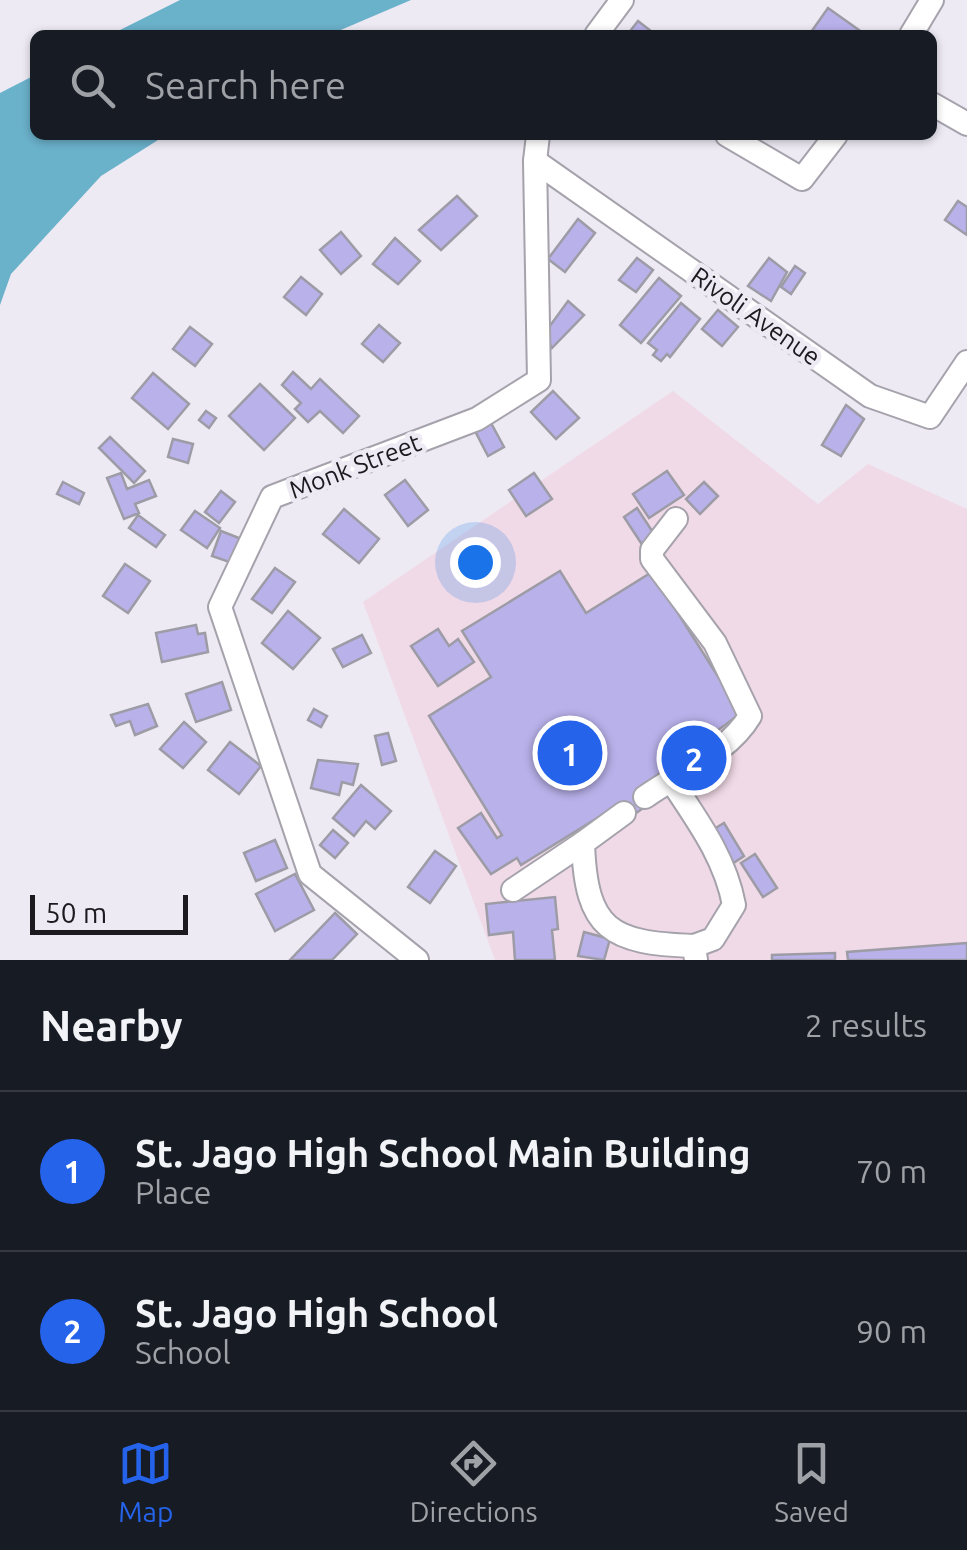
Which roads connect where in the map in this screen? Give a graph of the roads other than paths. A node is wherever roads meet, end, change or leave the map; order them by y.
1 (622, 0) edge
2 (932, 0) edge
3 (600, 30) edge
4 (915, 30) edge
5 (937, 107) edge
6 (967, 124) edge
7 (537, 140) edge
8 (736, 140) edge
9 (832, 140) edge
10 (535, 161) junction
11 (967, 362) edge
12 (676, 519) dead end
13 (670, 779) junction
14 (645, 796) dead end
15 (624, 813) dead end
16 (583, 843) junction
17 (513, 890) dead end
18 (656, 952) edge
19 (695, 953) edge
20 (417, 960) edge

1 - 3 street
2 - 4 street
5 - 6 street
7 - 10 street, Monk Street
8 - 9 street
10 - 11 street, Rivoli Avenue
10 - 20 street, Monk Street
12 - 13 street
13 - 14 street
13 - 19 street
15 - 16 street
16 - 17 street
16 - 18 street
18 - 19 street

